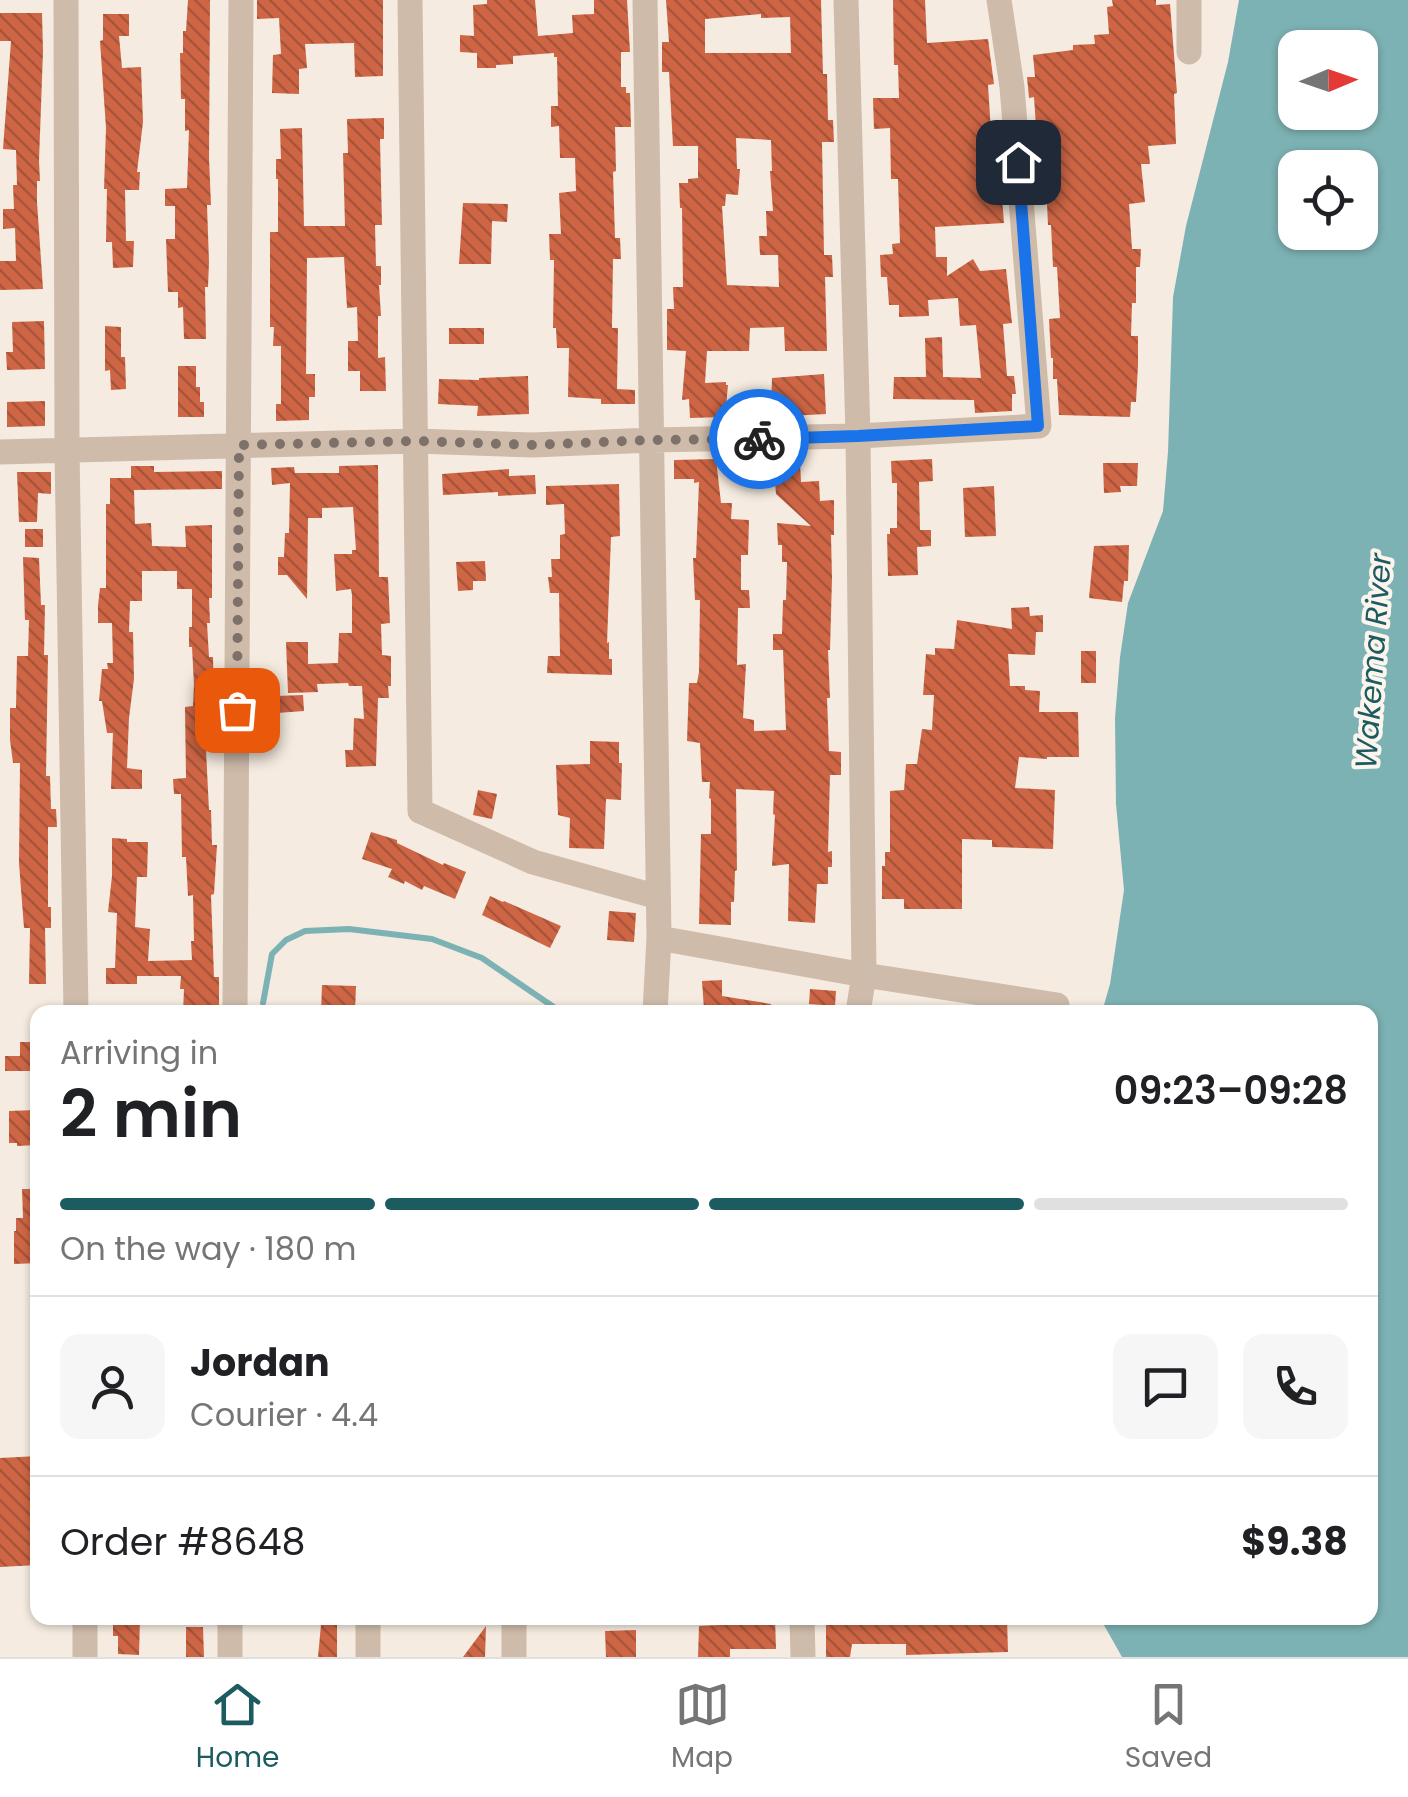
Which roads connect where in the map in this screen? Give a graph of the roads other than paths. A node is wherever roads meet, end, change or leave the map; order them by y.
1 (66, 0) edge
2 (240, 0) edge
3 (410, 0) edge
4 (645, 0) edge
5 (846, 0) edge
6 (1000, 0) edge
7 (1189, 0) edge
8 (1189, 52) dead end
9 (858, 436) junction
10 (652, 440) junction
11 (416, 441) junction
12 (239, 445) junction
13 (68, 449) junction
14 (0, 452) edge
15 (658, 898) junction
16 (659, 938) junction
17 (864, 974) junction
18 (76, 1005) edge
19 (235, 1005) edge
20 (655, 1005) edge
21 (859, 1005) edge
22 (1057, 1005) dead end
23 (84, 1625) edge
24 (230, 1625) edge
25 (368, 1625) edge
26 (514, 1625) edge
27 (802, 1625) edge
28 (85, 1657) edge
29 (230, 1657) edge
30 (368, 1657) edge
31 (514, 1657) edge
32 (803, 1657) edge

1 - 13 street
2 - 12 street
3 - 11 street
4 - 10 street
5 - 9 street
6 - 9 street
7 - 8 street
9 - 10 street
9 - 17 street
10 - 11 street
10 - 15 street
11 - 12 street
11 - 15 street
12 - 13 street
12 - 19 street
13 - 14 street
13 - 18 street
15 - 16 street
16 - 17 street
16 - 20 street
17 - 21 street
17 - 22 street
23 - 28 street
24 - 29 street
25 - 30 street
26 - 31 street
27 - 32 street

